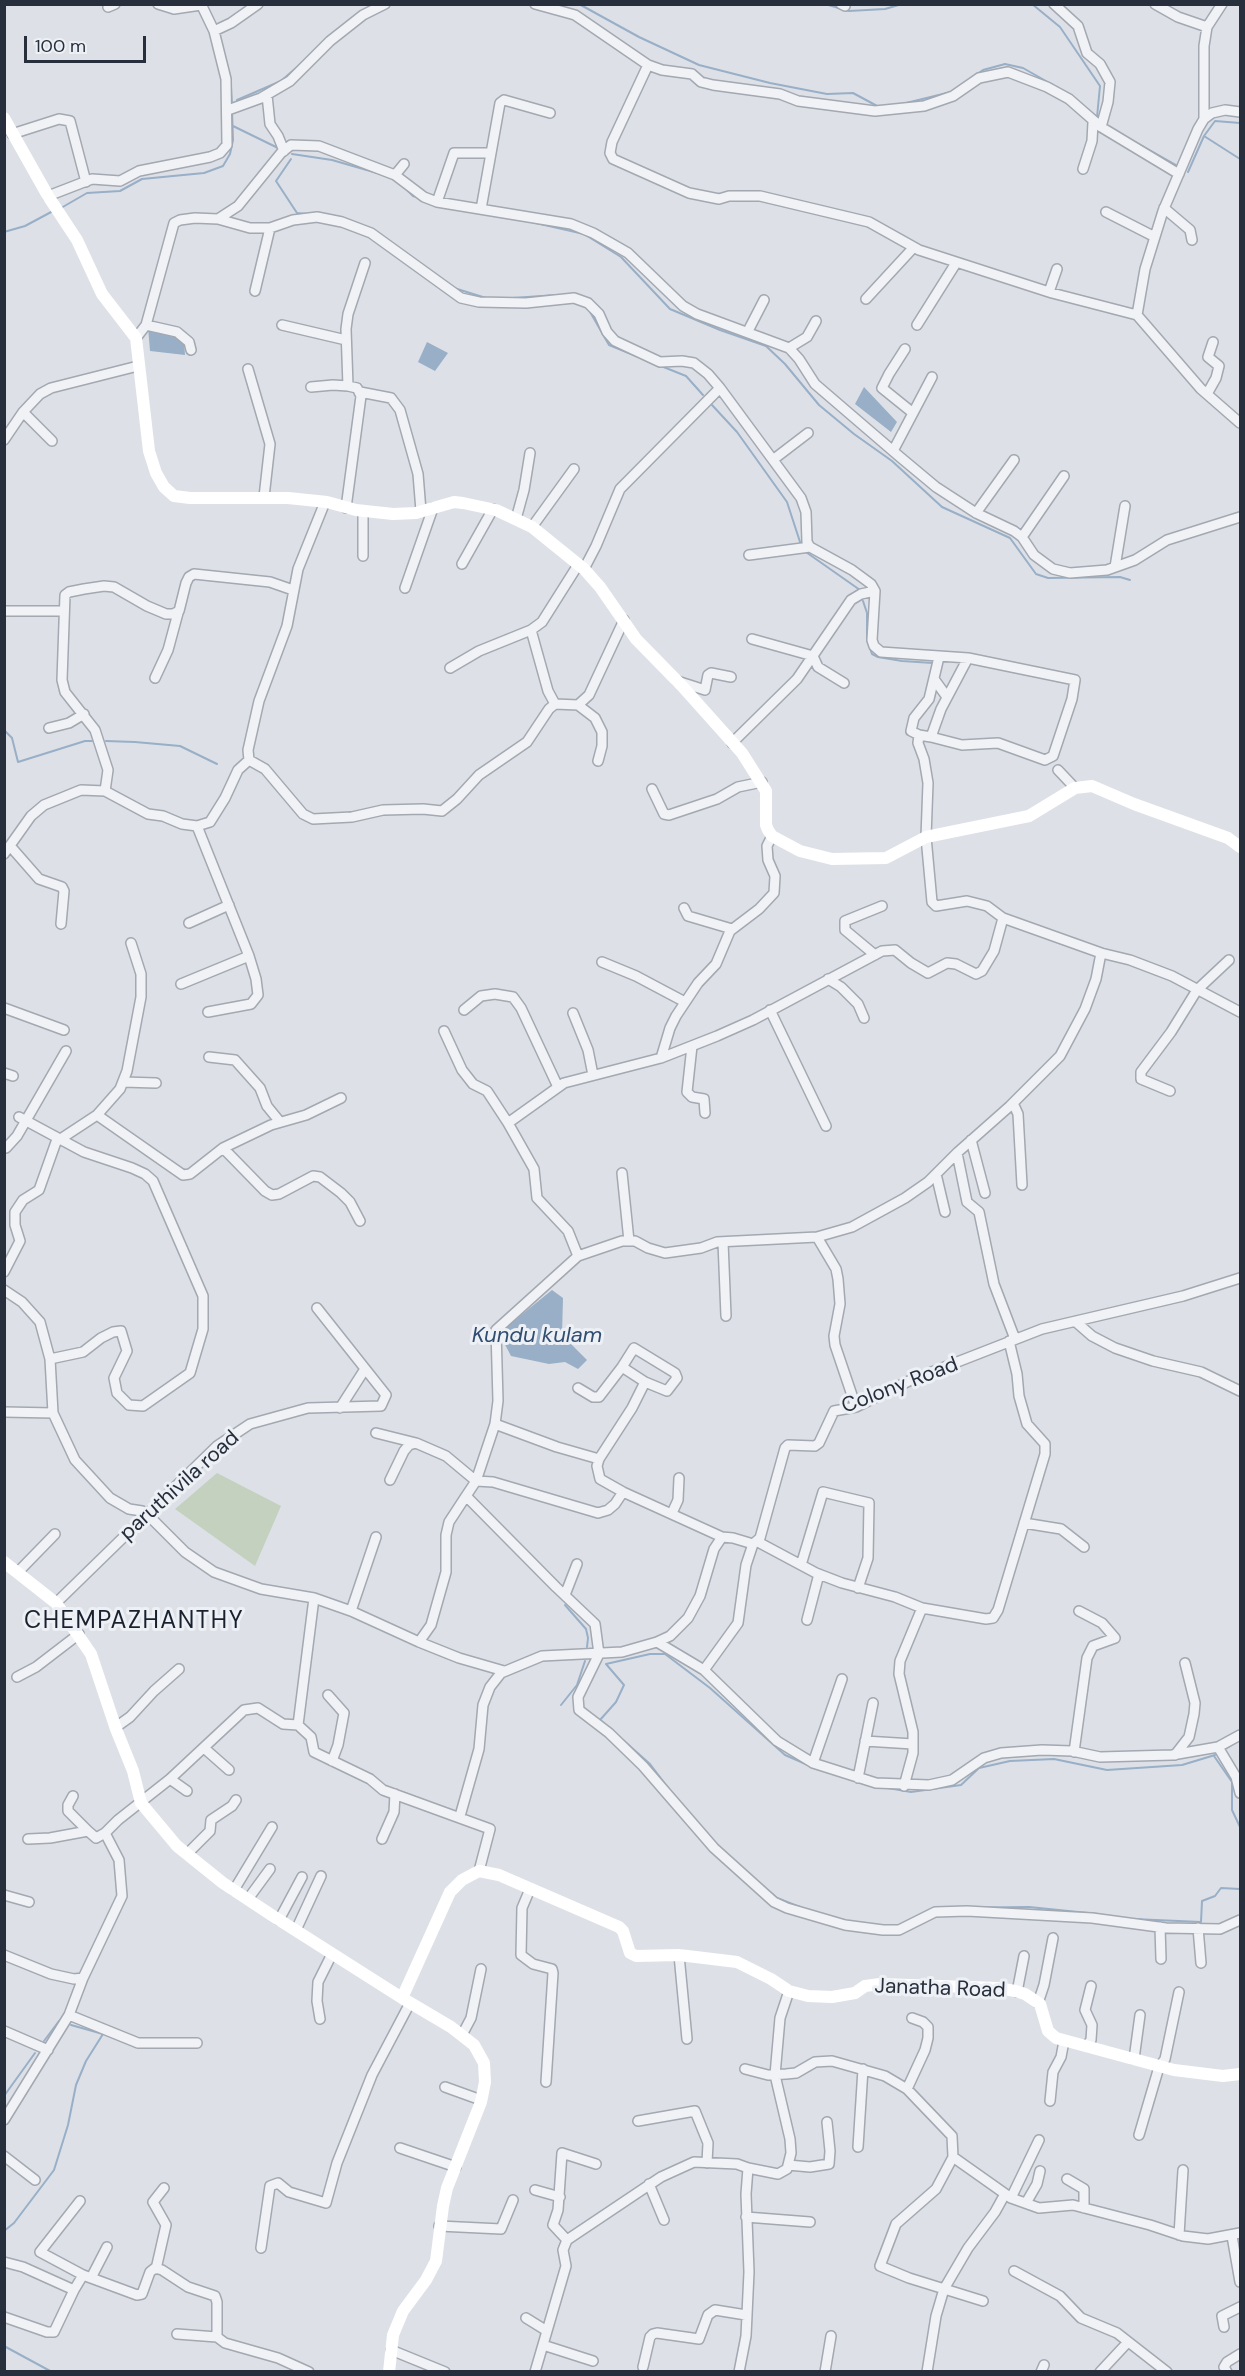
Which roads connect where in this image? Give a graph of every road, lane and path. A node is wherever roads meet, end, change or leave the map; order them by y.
1 (158, 4) edge
2 (258, 4) edge
3 (385, 4) edge
4 (535, 4) edge
5 (1054, 4) edge
6 (1155, 4) edge
7 (1222, 4) edge
8 (201, 5) edge
9 (1207, 27) junction
10 (218, 30) junction
11 (648, 66) junction
12 (267, 94) junction
13 (230, 110) junction
14 (1240, 112) edge
15 (550, 113) dead end
16 (4, 118) edge
17 (1204, 119) junction
18 (1097, 124) junction
19 (12, 134) junction
20 (284, 151) junction
21 (491, 153) junction
22 (404, 164) dead end
23 (1083, 169) dead end
24 (1179, 174) junction
25 (395, 175) junction
26 (86, 182) junction
27 (437, 202) junction
28 (55, 206) junction
29 (1164, 208) junction
30 (481, 209) junction
31 (1106, 212) dead end
32 (218, 219) junction
33 (270, 228) junction
34 (1155, 237) junction
35 (1192, 240) dead end
36 (914, 247) junction
37 (365, 262) dead end
38 (956, 263) junction
39 (1058, 269) dead end
40 (255, 291) dead end
41 (1049, 292) junction
42 (866, 299) dead end
43 (764, 300) dead end
44 (1137, 315) junction
45 (816, 321) dead end
46 (146, 325) junction
47 (917, 325) dead end
48 (282, 326) dead end
49 (748, 331) junction
50 (136, 338) junction
51 (346, 340) junction
52 (1214, 342) dead end
53 (789, 348) junction
54 (905, 349) dead end
55 (191, 350) dead end
56 (138, 366) junction
57 (248, 369) dead end
58 (932, 377) dead end
59 (348, 386) junction
60 (311, 387) dead end
61 (720, 388) junction
62 (360, 392) junction
63 (1207, 394) junction
64 (23, 412) junction
65 (913, 413) junction
66 (1240, 423) edge
67 (808, 433) dead end
68 (4, 440) edge
69 (52, 441) dead end
70 (892, 451) junction
71 (531, 453) dead end
72 (774, 459) junction
73 (1014, 460) dead end
74 (574, 469) dead end
75 (1064, 476) dead end
76 (264, 497) junction
77 (325, 502) junction
78 (1125, 506) dead end
79 (346, 508) junction
80 (493, 509) junction
81 (427, 510) junction
82 (363, 511) junction
83 (976, 513) junction
84 (1240, 517) edge
85 (516, 519) junction
86 (532, 527) junction
87 (1022, 537) junction
88 (810, 547) junction
89 (749, 555) dead end
90 (363, 556) dead end
91 (462, 564) dead end
92 (581, 567) junction
93 (1115, 567) junction
94 (405, 588) dead end
95 (293, 590) junction
96 (874, 591) junction
97 (4, 611) edge
98 (63, 611) junction
99 (178, 613) junction
100 (624, 620) junction
101 (531, 630) junction
102 (752, 639) dead end
103 (813, 656) junction
104 (939, 657) junction
105 (968, 658) junction
106 (450, 668) dead end
107 (731, 677) dead end
108 (155, 678) dead end
109 (934, 679) junction
110 (677, 681) junction
111 (844, 683) dead end
112 (947, 697) junction
113 (555, 704) junction
114 (578, 705) junction
115 (84, 714) junction
116 (49, 728) dead end
117 (919, 735) junction
118 (931, 737) junction
119 (732, 743) junction
120 (249, 760) junction
121 (598, 761) dead end
122 (1058, 770) dead end
123 (762, 782) junction
124 (1076, 788) junction
125 (652, 789) dead end
126 (105, 791) junction
127 (197, 826) junction
128 (772, 836) junction
129 (926, 837) junction
130 (1240, 848) edge
131 (8, 850) edge
132 (229, 905) junction
133 (882, 906) dead end
134 (684, 908) dead end
135 (1003, 918) junction
136 (189, 923) dead end
137 (61, 924) dead end
138 (732, 929) junction
139 (131, 942) dead end
140 (1101, 953) junction
141 (875, 955) junction
142 (249, 956) junction
143 (1229, 960) dead end
144 (602, 962) dead end
145 (828, 979) junction
146 (180, 984) dead end
147 (1197, 990) junction
148 (685, 1002) junction
149 (4, 1008) edge
150 (464, 1010) dead end
151 (770, 1010) junction
152 (208, 1012) dead end
153 (1240, 1012) edge
154 (573, 1013) dead end
155 (864, 1018) dead end
156 (64, 1030) dead end
157 (444, 1031) dead end
158 (692, 1046) junction
159 (66, 1051) dead end
160 (209, 1057) dead end
161 (661, 1058) junction
162 (593, 1076) junction
163 (123, 1082) junction
164 (156, 1083) dead end
165 (558, 1087) junction
166 (1170, 1091) dead end
167 (341, 1098) dead end
168 (1013, 1103) junction
169 (705, 1113) dead end
170 (97, 1115) junction
171 (22, 1119) junction
172 (280, 1122) junction
173 (508, 1123) junction
174 (826, 1126) dead end
175 (59, 1138) junction
176 (971, 1140) junction
177 (6, 1148) edge
178 (223, 1148) junction
179 (957, 1153) junction
180 (622, 1173) dead end
181 (936, 1174) junction
182 (1022, 1185) dead end
183 (985, 1193) dead end
184 (945, 1212) dead end
185 (360, 1221) dead end
186 (817, 1237) junction
187 (629, 1241) junction
188 (723, 1242) junction
189 (578, 1256) junction
190 (4, 1272) edge
191 (1240, 1278) edge
192 (4, 1290) edge
193 (317, 1308) dead end
194 (726, 1316) dead end
195 (1076, 1322) junction
196 (1012, 1340) junction
197 (51, 1359) junction
198 (622, 1367) junction
199 (365, 1369) junction
200 (645, 1382) junction
201 (578, 1388) dead end
202 (1240, 1391) edge
203 (856, 1407) junction
204 (340, 1408) junction
205 (4, 1412) edge
206 (53, 1413) junction
207 (495, 1424) junction
208 (376, 1433) dead end
209 (416, 1443) junction
210 (599, 1460) junction
211 (679, 1478) dead end
212 (390, 1480) dead end
213 (476, 1481) junction
214 (623, 1492) junction
215 (466, 1496) junction
216 (672, 1513) junction
217 (148, 1515) junction
218 (1024, 1523) junction
219 (55, 1534) dead end
220 (376, 1537) dead end
221 (722, 1537) junction
222 (756, 1543) junction
223 (1084, 1547) dead end
224 (4, 1562) edge
225 (577, 1563) dead end
226 (801, 1565) junction
227 (18, 1572) junction
228 (819, 1574) junction
229 (858, 1588) junction
230 (565, 1595) junction
231 (314, 1598) junction
232 (56, 1603) junction
233 (922, 1608) junction
234 (351, 1611) junction
235 (1079, 1611) dead end
236 (807, 1620) dead end
237 (79, 1634) junction
238 (419, 1642) junction
239 (657, 1642) junction
240 (599, 1654) junction
241 (1185, 1663) dead end
242 (179, 1669) dead end
243 (704, 1670) junction
244 (504, 1671) junction
245 (17, 1677) dead end
246 (842, 1679) dead end
247 (328, 1695) dead end
248 (873, 1703) dead end
249 (298, 1725) junction
250 (116, 1727) junction
251 (1240, 1735) edge
252 (865, 1741) junction
253 (913, 1744) junction
254 (1218, 1747) junction
255 (204, 1748) junction
256 (1074, 1752) junction
257 (1175, 1755) junction
258 (332, 1761) junction
259 (813, 1763) junction
260 (229, 1770) dead end
261 (858, 1778) junction
262 (170, 1779) junction
263 (904, 1786) junction
264 (187, 1791) dead end
265 (1240, 1793) edge
266 (394, 1794) junction
267 (73, 1796) dead end
268 (236, 1800) dead end
269 (141, 1803) junction
270 (460, 1816) junction
271 (272, 1827) dead end
272 (88, 1831) junction
273 (105, 1833) junction
274 (28, 1839) dead end
275 (382, 1839) dead end
276 (187, 1854) junction
277 (270, 1869) dead end
278 (479, 1870) junction
279 (321, 1876) dead end
280 (303, 1877) dead end
281 (530, 1889) junction
282 (234, 1890) junction
283 (4, 1895) edge
284 (248, 1899) junction
285 (29, 1902) dead end
286 (279, 1920) junction
287 (1240, 1920) edge
288 (1160, 1927) junction
289 (1198, 1928) junction
290 (296, 1930) junction
291 (1053, 1938) dead end
292 (332, 1954) junction
293 (679, 1954) junction
294 (4, 1955) edge
295 (1024, 1956) dead end
296 (1161, 1959) dead end
297 (1201, 1963) dead end
298 (481, 1969) dead end
299 (83, 1978) junction
300 (1091, 1986) dead end
301 (789, 1990) junction
302 (1017, 1992) junction
303 (1179, 1992) dead end
304 (406, 2001) junction
305 (1038, 2003) junction
306 (1140, 2014) dead end
307 (69, 2015) junction
308 (320, 2019) dead end
309 (912, 2019) dead end
310 (4, 2031) edge
311 (462, 2035) junction
312 (687, 2039) dead end
313 (1064, 2041) junction
314 (197, 2043) dead end
315 (1088, 2045) junction
316 (48, 2050) junction
317 (1134, 2059) junction
318 (1159, 2067) junction
319 (745, 2069) dead end
320 (863, 2069) junction
321 (1240, 2074) edge
322 (775, 2075) junction
323 (546, 2082) dead end
324 (445, 2087) dead end
325 (907, 2089) junction
326 (481, 2100) junction
327 (1050, 2101) dead end
328 (4, 2120) edge
329 (638, 2121) dead end
330 (826, 2122) dead end
331 (1139, 2135) dead end
332 (1039, 2140) dead end
333 (858, 2147) dead end
334 (400, 2148) dead end
335 (4, 2156) edge
336 (953, 2157) junction
337 (707, 2163) junction
338 (596, 2164) dead end
339 (788, 2165) junction
340 (456, 2167) junction
341 (748, 2168) junction
342 (1183, 2170) dead end
343 (1040, 2171) dead end
344 (1067, 2179) dead end
345 (35, 2180) dead end
346 (649, 2184) junction
347 (164, 2188) dead end
348 (535, 2190) dead end
349 (1008, 2196) junction
350 (560, 2197) junction
351 (513, 2200) dead end
352 (80, 2201) dead end
353 (1026, 2203) junction
354 (1084, 2208) junction
355 (746, 2217) junction
356 (664, 2220) dead end
357 (810, 2222) dead end
358 (439, 2226) junction
359 (1236, 2234) edge
360 (1179, 2235) junction
361 (567, 2240) junction
362 (107, 2247) dead end
363 (261, 2248) dead end
364 (4, 2262) edge
365 (156, 2269) junction
366 (1014, 2271) dead end
367 (87, 2277) junction
368 (1240, 2282) edge
369 (944, 2289) junction
370 (74, 2290) junction
371 (983, 2301) dead end
372 (1240, 2307) edge
373 (747, 2315) junction
374 (4, 2316) edge
375 (526, 2318) dead end
376 (1224, 2327) dead end
377 (547, 2331) junction
378 (177, 2334) dead end
379 (831, 2336) dead end
380 (217, 2337) junction
381 (1128, 2342) junction
382 (543, 2345) junction
383 (391, 2350) junction
384 (1240, 2354) edge
385 (593, 2361) dead end
386 (642, 2367) dead end
387 (1226, 2369) edge
388 (309, 2372) edge
389 (389, 2372) edge
390 (446, 2372) edge
391 (536, 2372) edge
392 (739, 2372) edge
393 (825, 2372) edge
394 (927, 2372) edge
395 (1100, 2372) edge
396 (1167, 2372) edge
397 (1215, 2372) edge

1 - 8 street
2 - 10 street
3 - 12 street
4 - 11 street
5 - 18 street
6 - 9 street
7 - 9 street
8 - 10 street
9 - 17 street
10 - 13 street
11 - 18 street
11 - 36 street
12 - 13 street
12 - 20 street
13 - 26 street
14 - 17 street
15 - 21 street
16 - 19 main road
17 - 24 street
18 - 23 street
18 - 24 street
19 - 26 street
19 - 28 main road
20 - 25 street
20 - 32 street
21 - 27 street
21 - 30 street
22 - 25 street
24 - 29 street
25 - 27 street
26 - 28 street
27 - 30 street
28 - 50 main road
29 - 34 street
29 - 35 street
30 - 49 street
31 - 34 street
32 - 33 street
32 - 46 street
33 - 40 street
33 - 61 street
34 - 44 street
36 - 38 street
36 - 42 street
37 - 51 street
38 - 41 street
38 - 47 street
39 - 41 street
41 - 44 street
43 - 49 street
44 - 63 street
45 - 53 street
46 - 50 street
46 - 55 street
48 - 51 street
49 - 53 street
50 - 56 main road
51 - 59 street
52 - 63 street
53 - 70 street
54 - 65 street
56 - 64 street
56 - 76 main road
57 - 76 street
58 - 65 street
59 - 60 street
59 - 62 street
61 - 72 street
61 - 92 street
62 - 79 street
62 - 81 street
63 - 66 street
64 - 68 street
64 - 69 street
65 - 70 street
67 - 72 street
70 - 83 street
71 - 85 street
72 - 88 street
73 - 83 street
74 - 86 street
75 - 87 street
76 - 77 main road
77 - 79 main road
77 - 95 street
78 - 93 street
79 - 82 main road
80 - 81 main road
80 - 85 main road
80 - 91 street
81 - 82 main road
81 - 94 street
82 - 90 street
83 - 87 street
84 - 93 street
85 - 86 main road
86 - 92 main road
87 - 93 street
88 - 89 street
88 - 96 street
92 - 100 main road
92 - 101 street
95 - 99 street
95 - 120 street
96 - 103 street
96 - 104 street
97 - 98 street
98 - 99 street
98 - 115 street
99 - 108 street
100 - 110 main road
100 - 114 street
101 - 106 street
101 - 113 street
102 - 103 street
103 - 111 street
103 - 119 street
104 - 105 street
104 - 109 street
105 - 112 street
105 - 118 street
107 - 110 street
109 - 112 street
109 - 117 street
110 - 119 main road
112 - 118 street
113 - 114 street
113 - 120 street
114 - 121 street
115 - 116 street
115 - 126 street
117 - 118 street
117 - 129 street
119 - 123 main road
120 - 127 street
122 - 124 street
123 - 125 street
123 - 128 main road
124 - 129 main road
124 - 130 main road
126 - 127 street
126 - 131 street
127 - 132 street
128 - 129 main road
128 - 138 street
129 - 135 street
131 - 137 street
132 - 136 street
132 - 142 street
133 - 141 street
134 - 138 street
135 - 140 street
135 - 141 street
138 - 148 street
139 - 163 street
140 - 147 street
140 - 168 street
141 - 145 street
142 - 146 street
142 - 152 street
143 - 147 street
144 - 148 street
145 - 151 street
145 - 155 street
147 - 153 street
147 - 166 street
148 - 161 street
149 - 156 street
150 - 165 street
151 - 158 street
151 - 174 street
154 - 162 street
157 - 173 street
158 - 161 street
158 - 169 street
159 - 171 street
160 - 172 street
161 - 162 street
162 - 165 street
163 - 164 street
163 - 170 street
165 - 173 street
167 - 172 street
168 - 176 street
168 - 182 street
170 - 175 street
170 - 178 street
171 - 175 street
171 - 177 street
172 - 178 street
173 - 189 street
175 - 190 street
175 - 197 street
176 - 179 street
176 - 183 street
178 - 185 street
179 - 181 street
179 - 196 street
180 - 187 street
181 - 184 street
181 - 186 street
186 - 188 street
186 - 203 street
187 - 188 street
187 - 189 street
188 - 194 street
189 - 207 street
191 - 195 street, Colony Road
192 - 197 street
193 - 199 street, paruthivila road
195 - 196 street, Colony Road
195 - 202 street
196 - 203 street, Colony Road
196 - 218 street
197 - 206 street
198 - 200 street
198 - 200 street
198 - 201 street
199 - 204 street
199 - 204 street, paruthivila road
200 - 210 street
203 - 222 street, Colony Road
204 - 217 street, paruthivila road
205 - 206 street
206 - 217 street
207 - 210 street
207 - 213 street
208 - 209 street
209 - 212 street
209 - 213 street
210 - 214 street
211 - 216 street
213 - 214 street
213 - 215 street
214 - 216 street
215 - 230 street
215 - 238 street
216 - 221 street
217 - 231 street
217 - 232 street, paruthivila road
218 - 223 street
218 - 233 street
219 - 227 street
220 - 234 street
221 - 222 street
221 - 239 street
222 - 226 street
222 - 243 street
224 - 227 main road
225 - 230 street
226 - 228 street
226 - 229 street
227 - 232 main road
228 - 229 street
228 - 236 street
229 - 233 street
230 - 240 street
231 - 234 street
231 - 249 street
232 - 237 main road
233 - 253 street
234 - 238 street
235 - 256 street
237 - 245 street
237 - 250 main road
238 - 244 street
239 - 240 street
239 - 243 street
240 - 244 street
240 - 288 street
241 - 257 street
242 - 250 street
243 - 259 street
244 - 270 street
246 - 259 street
247 - 258 street
248 - 252 street
249 - 255 street
249 - 258 street
250 - 269 main road
251 - 254 street
252 - 253 street
252 - 261 street
253 - 263 street
254 - 257 street
254 - 265 street
255 - 260 street
255 - 262 street
256 - 257 street
256 - 263 street
258 - 266 street
259 - 261 street
261 - 263 street
262 - 264 street
262 - 269 street
266 - 270 street
266 - 275 street
267 - 272 street
268 - 276 street
269 - 273 street
269 - 276 main road
270 - 278 street
271 - 282 street
272 - 273 street
272 - 274 street
273 - 299 street
276 - 282 main road
277 - 284 street
278 - 281 main road, Janatha Road
278 - 304 main road
279 - 290 street
280 - 286 street
281 - 293 main road, Janatha Road
281 - 323 street
282 - 284 main road
283 - 285 street
284 - 286 main road
286 - 290 main road
287 - 289 street
288 - 289 street
288 - 296 street
289 - 297 street
290 - 292 main road
291 - 305 street
292 - 304 main road
292 - 308 street
293 - 301 main road, Janatha Road
293 - 312 street
294 - 299 street
295 - 302 street
298 - 311 street
299 - 307 street
300 - 315 street
301 - 302 main road, Janatha Road
301 - 322 street
302 - 305 main road, Janatha Road
303 - 318 street
304 - 311 main road
304 - 363 street
305 - 313 main road
306 - 317 street
307 - 314 street
307 - 316 street
309 - 325 street
310 - 316 street
311 - 326 main road
313 - 315 main road
313 - 327 street
315 - 317 main road
316 - 328 street
317 - 318 main road
318 - 321 main road
318 - 331 street
319 - 322 street
320 - 322 street
320 - 325 street
320 - 333 street
322 - 339 street
324 - 326 street
325 - 336 street
326 - 340 main road
329 - 337 street
330 - 339 street
332 - 349 street
334 - 340 street
335 - 345 street
336 - 349 street
336 - 369 street
337 - 341 street
337 - 346 street
338 - 350 street
339 - 341 street
340 - 358 main road
341 - 355 street
342 - 360 street
343 - 353 street
344 - 354 street
346 - 356 street
346 - 361 street
347 - 365 street
348 - 350 street
349 - 353 street
349 - 369 street
350 - 361 street
351 - 358 street
352 - 367 street
353 - 354 street
354 - 360 street
355 - 357 street
355 - 373 street
358 - 383 main road
359 - 360 street
359 - 368 street
361 - 377 street
362 - 367 street
364 - 370 street
365 - 367 street
365 - 380 street
366 - 381 street
367 - 370 street
369 - 371 street
369 - 394 street
370 - 374 street
372 - 376 street
373 - 386 street
373 - 392 street
375 - 377 street
377 - 382 street
378 - 380 street
379 - 393 street
380 - 388 street
381 - 395 street
381 - 396 street
382 - 385 street
382 - 391 street
383 - 389 main road
383 - 390 street
384 - 387 street
387 - 397 street

